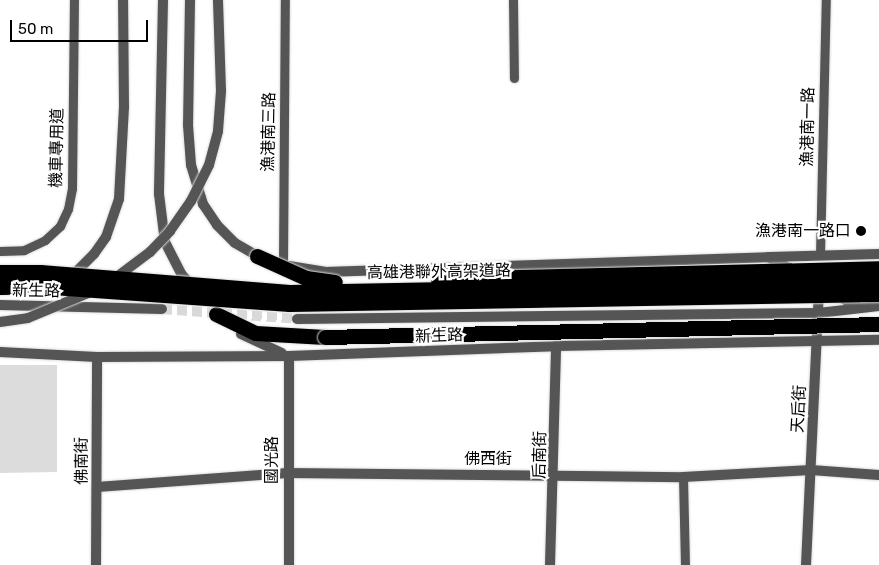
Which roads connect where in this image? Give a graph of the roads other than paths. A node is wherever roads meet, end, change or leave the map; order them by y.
1 (74, 0) edge
2 (123, 0) edge
3 (162, 0) edge
4 (190, 0) edge
5 (218, 0) edge
6 (280, 0) edge
7 (286, 0) edge
8 (513, 0) edge
9 (826, 0) edge
10 (286, 11) junction
11 (514, 78) dead end
12 (0, 251) edge
13 (879, 254) edge
14 (820, 255) junction
15 (257, 256) junction
16 (768, 257) junction
17 (283, 265) junction
18 (879, 268) edge
19 (0, 272) edge
20 (879, 281) edge
21 (819, 285) junction
22 (0, 287) edge
23 (0, 293) edge
24 (879, 294) edge
25 (0, 305) edge
26 (857, 306) junction
27 (879, 306) edge
28 (162, 309) tunnel mouth
29 (818, 312) junction
30 (216, 314) junction
31 (297, 319) tunnel mouth
32 (0, 322) edge
33 (879, 324) edge
34 (879, 340) edge
35 (817, 341) junction
36 (556, 346) junction
37 (0, 352) edge
38 (288, 356) junction
39 (97, 357) junction
40 (811, 470) junction
41 (287, 473) junction
42 (555, 474) junction
43 (879, 476) edge
44 (683, 477) junction
45 (96, 487) junction
46 (96, 565) edge
47 (289, 565) edge
48 (550, 565) edge
49 (684, 565) edge
50 (806, 565) edge

1 - 12 lane, 機車專用道
2 - 23 street
3 - 30 street
4 - 15 street
5 - 32 street, bridge
6 - 10 lane
7 - 10 lane, 漁港南三路
8 - 11 lane
9 - 14 lane, 漁港南一路
10 - 17 lane, 漁港南三路
13 - 14 street
14 - 16 street
14 - 21 street, 天后街
15 - 17 street
15 - 18 highway, bridge
16 - 17 street
16 - 21 street, 新生路
19 - 20 highway, 高雄港聯外高架道路, bridge
21 - 26 street, 新生路
21 - 29 street, 天后街
22 - 24 highway, 高雄港聯外高架道路, bridge
25 - 28 street, 新生路
26 - 27 street, 新生路
26 - 29 street, 新生路
29 - 31 street, 新生路
29 - 35 street, 天后街
30 - 33 highway, bridge
30 - 38 street
34 - 35 street, 新生路
35 - 36 street, 新生路
35 - 40 street, 天后街
36 - 38 street, 新生路
36 - 42 street, 后南街
37 - 39 street, 新生路
38 - 39 street, 新生路
38 - 41 street, 國光路
39 - 45 street, 佛南街
40 - 43 street, 佛西街
40 - 44 street, 佛西街
40 - 50 street, 天后街
41 - 42 street, 佛西街
41 - 45 street, 佛西街
41 - 47 street, 國光路
42 - 44 street, 佛西街
42 - 48 street, 后南街
44 - 49 lane
45 - 46 street, 佛南街

